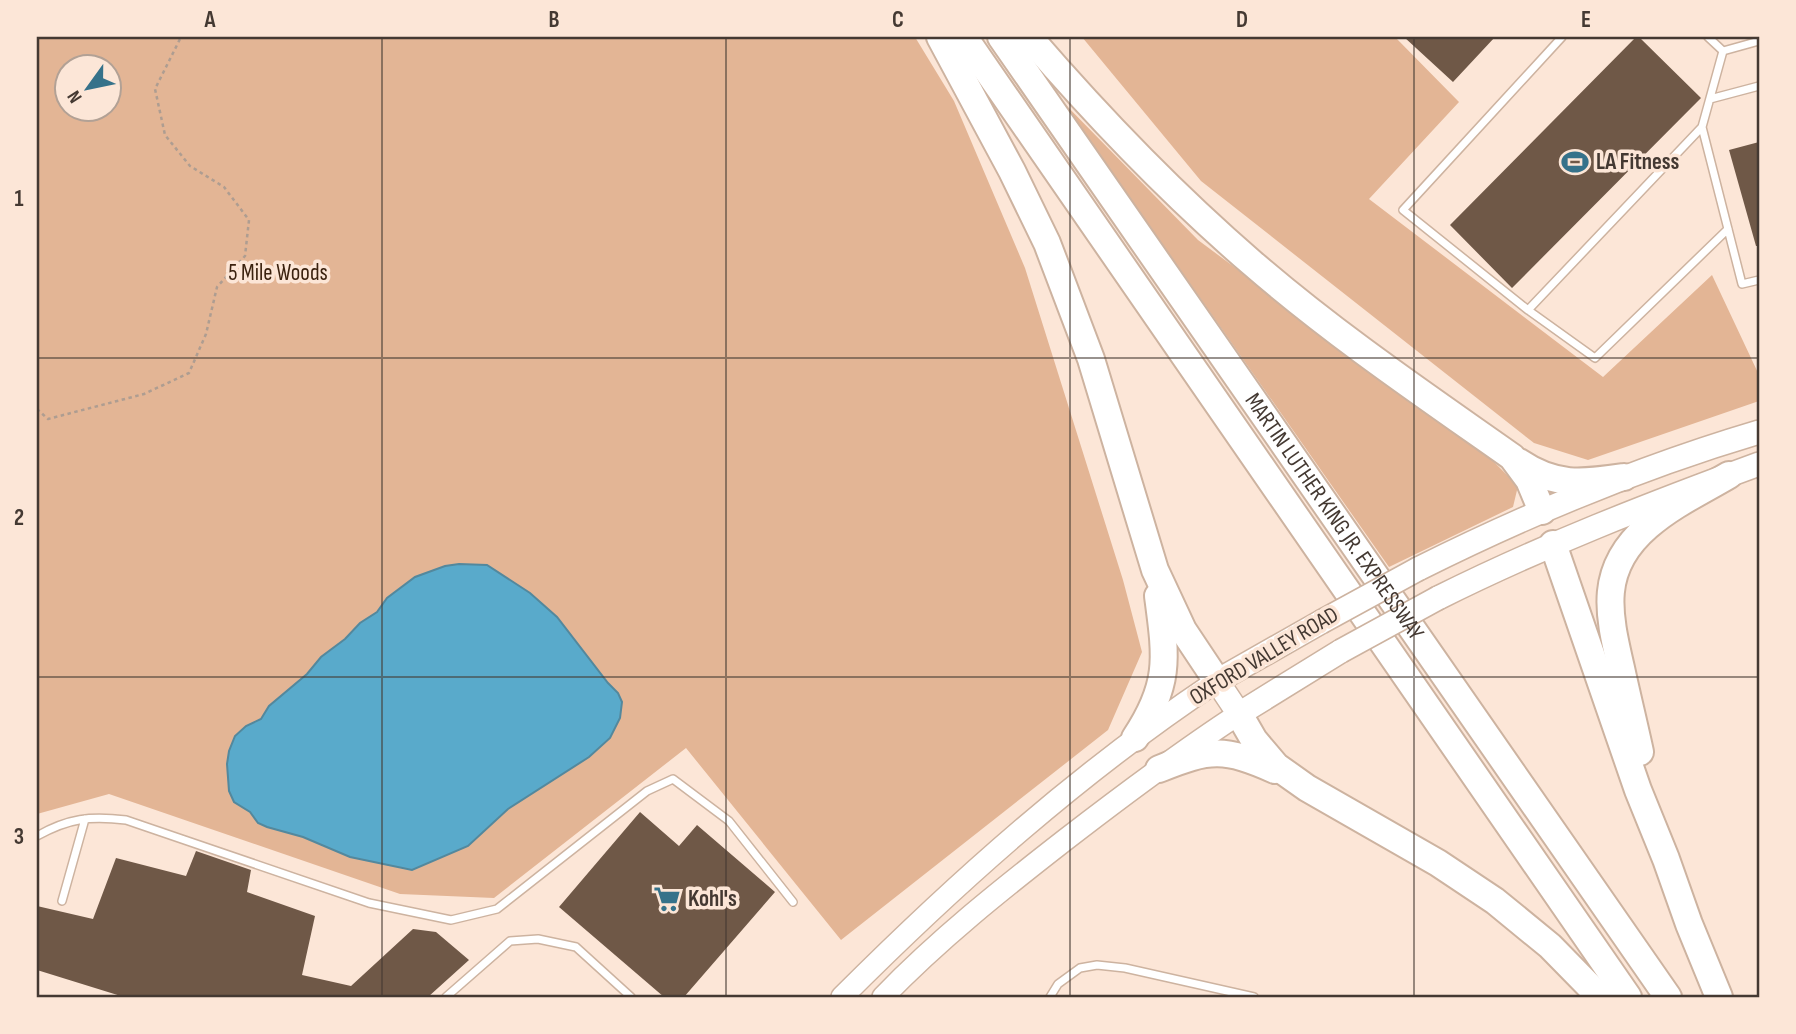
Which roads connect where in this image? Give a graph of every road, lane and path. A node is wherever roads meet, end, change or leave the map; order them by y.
1 (181, 37) edge
2 (940, 37) edge
3 (964, 37) edge
4 (1001, 37) edge
5 (1029, 37) edge
6 (1562, 37) edge
7 (1707, 37) edge
8 (1759, 41) edge
9 (1723, 51) junction
10 (1759, 86) edge
11 (1710, 99) junction
12 (1702, 127) junction
13 (1728, 229) junction
14 (1759, 280) edge
15 (1528, 310) junction
16 (37, 409) edge
17 (1759, 432) edge
18 (1512, 457) junction
19 (1759, 464) edge
20 (1729, 475) junction
21 (1624, 477) junction
22 (1542, 511) junction
23 (1553, 544) junction
24 (1155, 570) junction
25 (1217, 681) junction
26 (1239, 714) junction
27 (1135, 738) junction
28 (1159, 769) junction
29 (1290, 776) junction
30 (85, 819) junction
31 (37, 836) edge
32 (1666, 859) junction
33 (62, 901) dead end
34 (793, 902) dead end
35 (446, 997) edge
36 (631, 997) edge
37 (842, 997) edge
38 (884, 997) edge
39 (1050, 997) edge
40 (1254, 997) edge
41 (1600, 997) edge
42 (1628, 997) edge
43 (1668, 997) edge
44 (1719, 997) edge

1 - 16 path
2 - 24 highway
3 - 42 highway, MARTIN LUTHER KING JR. EXPRESSWAY
4 - 43 highway, MARTIN LUTHER KING JR. EXPRESSWAY
5 - 18 highway
6 - 15 lane
7 - 9 lane
8 - 9 lane
9 - 11 lane
10 - 11 lane
11 - 12 lane
12 - 13 lane
12 - 15 lane
13 - 14 lane
13 - 15 lane
17 - 21 main road, OXFORD VALLEY ROAD
18 - 21 highway
18 - 22 highway
19 - 20 main road, OXFORD VALLEY ROAD
20 - 23 main road, OXFORD VALLEY ROAD
20 - 32 highway
21 - 22 main road, OXFORD VALLEY ROAD
22 - 23 main road
22 - 25 main road, OXFORD VALLEY ROAD, bridge
23 - 26 main road, OXFORD VALLEY ROAD, bridge
23 - 32 highway
24 - 25 highway
24 - 27 highway
25 - 26 main road
25 - 27 main road, OXFORD VALLEY ROAD
26 - 28 main road, OXFORD VALLEY ROAD
26 - 29 highway
27 - 37 main road, OXFORD VALLEY ROAD
28 - 29 highway
28 - 38 main road, OXFORD VALLEY ROAD
29 - 41 highway
30 - 31 lane
30 - 33 lane
30 - 34 lane
32 - 44 highway
35 - 36 lane
39 - 40 lane

